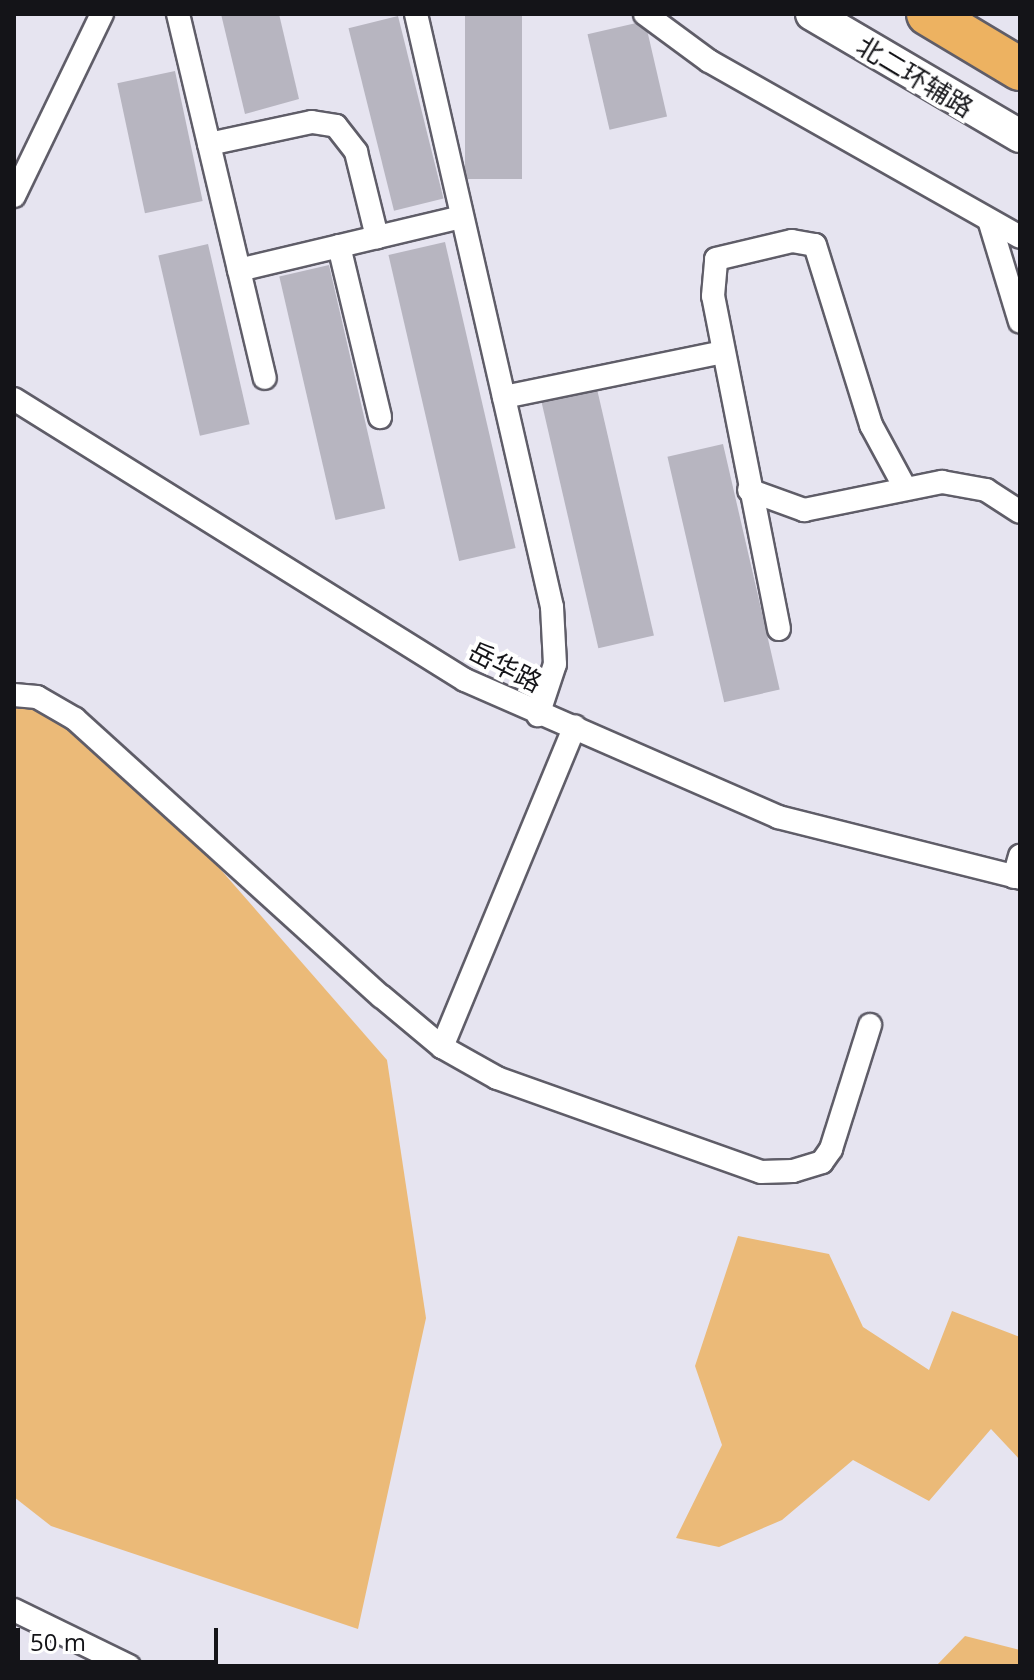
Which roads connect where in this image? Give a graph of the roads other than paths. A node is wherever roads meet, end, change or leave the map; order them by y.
1 (102, 14) edge
2 (178, 14) edge
3 (416, 14) edge
4 (645, 14) edge
5 (812, 14) edge
6 (928, 14) edge
7 (1020, 69) edge
8 (1020, 136) edge
9 (209, 144) junction
10 (14, 196) edge
11 (461, 217) junction
12 (990, 223) junction
13 (377, 237) junction
14 (1020, 237) edge
15 (339, 246) junction
16 (239, 270) junction
17 (1020, 322) edge
18 (723, 352) junction
19 (265, 378) dead end
20 (504, 397) junction
21 (14, 399) edge
22 (380, 417) dead end
23 (905, 488) junction
24 (749, 490) junction
25 (1020, 512) edge
26 (779, 629) dead end
27 (14, 695) edge
28 (538, 715) junction
29 (575, 726) junction
30 (1018, 870) edge
31 (870, 1025) dead end
32 (442, 1047) junction
33 (14, 1610) edge
34 (129, 1666) edge

1 - 10 street
2 - 9 street
3 - 11 street
4 - 12 street
5 - 8 main road, 北二环辅路
6 - 7 highway
9 - 13 street
9 - 16 street
11 - 13 street
11 - 20 street
12 - 14 street
12 - 17 street
13 - 15 street
15 - 16 street
15 - 22 street
16 - 19 street
18 - 20 street
18 - 23 street
18 - 24 street
20 - 28 street
21 - 28 street, 岳华路
23 - 24 street
23 - 25 street
24 - 26 street
27 - 32 street
28 - 29 street, 岳华路
29 - 30 street, 岳华路
29 - 32 street
31 - 32 street
33 - 34 street

